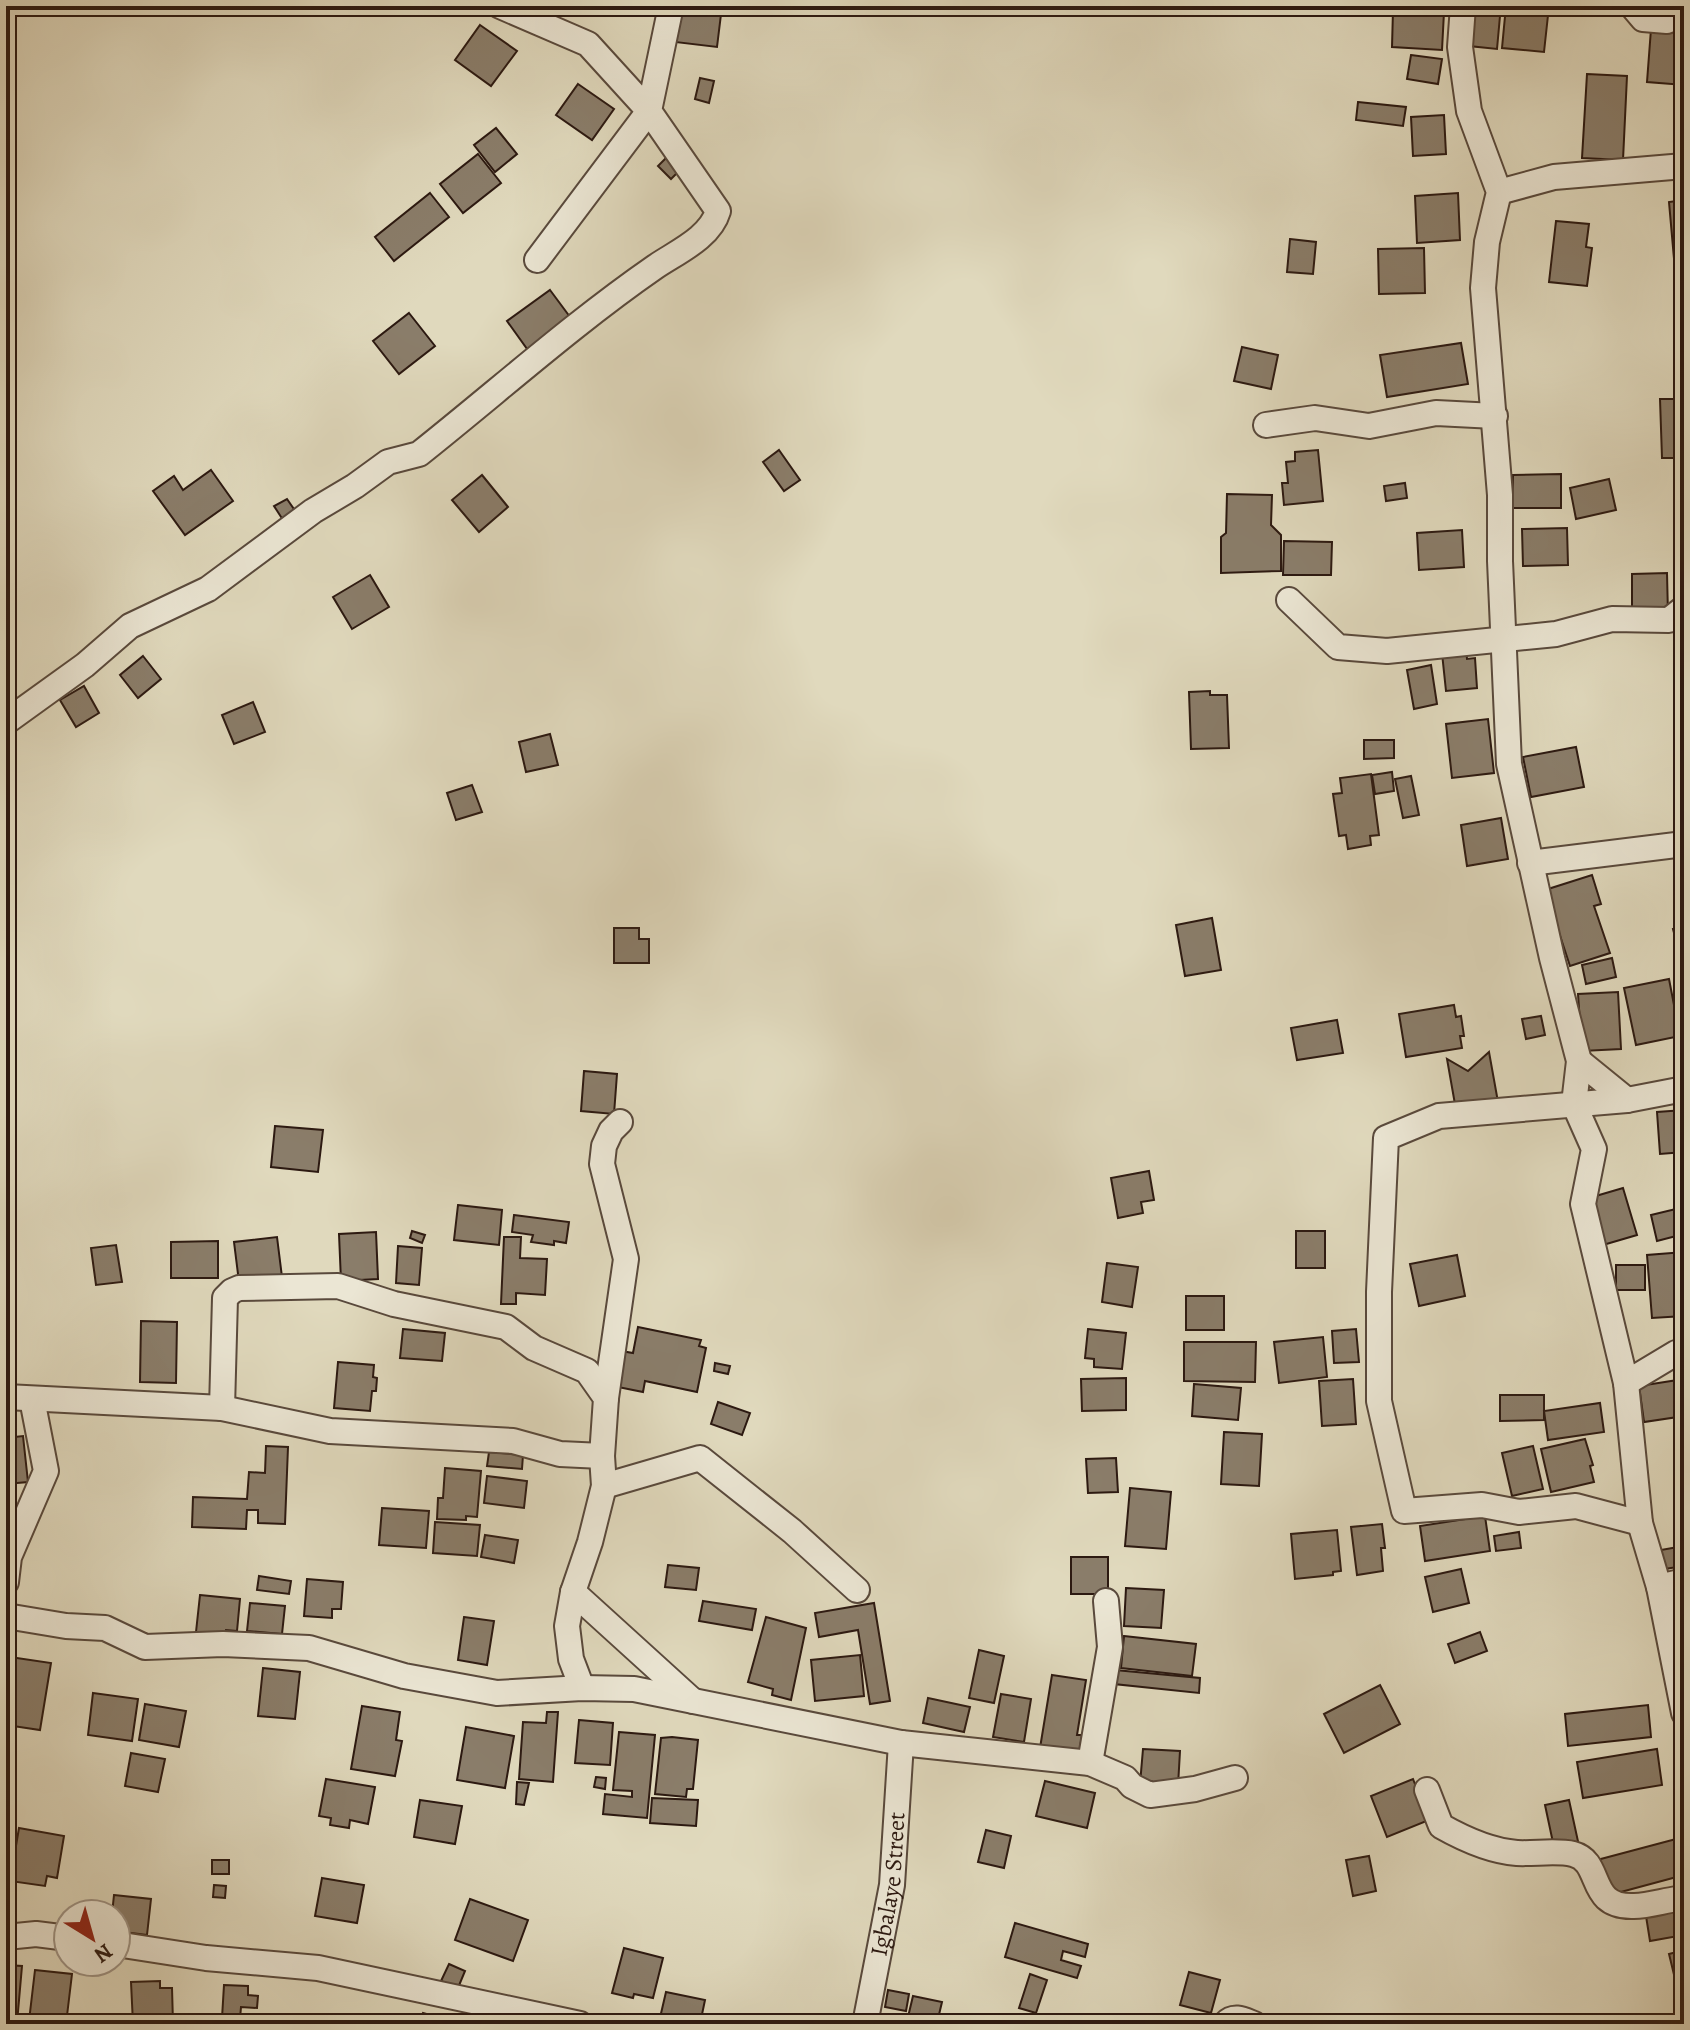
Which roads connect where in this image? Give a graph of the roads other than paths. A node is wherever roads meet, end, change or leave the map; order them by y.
1 (500, 6) edge
2 (671, 6) edge
3 (1463, 6) edge
4 (1632, 6) edge
5 (1684, 14) edge
6 (649, 111) junction
7 (1684, 166) edge
8 (1499, 192) junction
9 (537, 260) dead end
10 (1495, 416) junction
11 (1266, 425) dead end
12 (1289, 600) dead end
13 (1684, 608) edge
14 (1502, 640) junction
15 (6, 722) edge
16 (1684, 844) edge
17 (1530, 863) junction
18 (1579, 1061) junction
19 (1684, 1089) edge
20 (1627, 1100) junction
21 (1574, 1104) junction
22 (620, 1122) dead end
23 (1684, 1351) edge
24 (1626, 1383) junction
25 (6, 1397) edge
26 (606, 1398) junction
27 (32, 1399) junction
28 (222, 1408) junction
29 (602, 1456) junction
30 (604, 1486) junction
31 (1640, 1523) junction
32 (1684, 1581) edge
33 (6, 1582) edge
34 (1659, 1587) junction
35 (857, 1590) dead end
36 (573, 1592) junction
37 (1106, 1601) dead end
38 (6, 1616) edge
39 (582, 1688) junction
40 (694, 1702) junction
41 (1684, 1713) edge
42 (901, 1743) junction
43 (1090, 1763) junction
44 (1235, 1778) dead end
45 (1427, 1790) dead end
46 (1684, 1900) edge
47 (52, 1936) edge
48 (6, 1937) edge
49 (132, 1946) edge
50 (580, 2024) edge
51 (865, 2024) edge
52 (1225, 2024) edge
53 (1254, 2024) edge

1 - 6 street
2 - 6 street
3 - 8 street
4 - 5 street
6 - 9 street
6 - 15 street
7 - 8 street
8 - 10 street
10 - 11 street
10 - 14 street
12 - 14 street
13 - 14 street
14 - 17 street
16 - 17 street
17 - 18 street
18 - 20 street
18 - 21 street
19 - 20 street
20 - 21 street
21 - 24 street
21 - 31 street
22 - 26 street
23 - 24 street
24 - 31 street
25 - 27 street
26 - 28 street
26 - 29 street
27 - 28 street
27 - 33 street
28 - 29 street
29 - 30 street
30 - 35 street
30 - 36 street
31 - 34 street
32 - 34 street
34 - 41 street
36 - 39 street
36 - 40 street
37 - 43 street
38 - 39 street
39 - 40 street
40 - 42 street
42 - 43 street
42 - 51 street, Igbalaye Street
43 - 44 street
45 - 46 street
47 - 48 street
49 - 50 street
52 - 53 street

